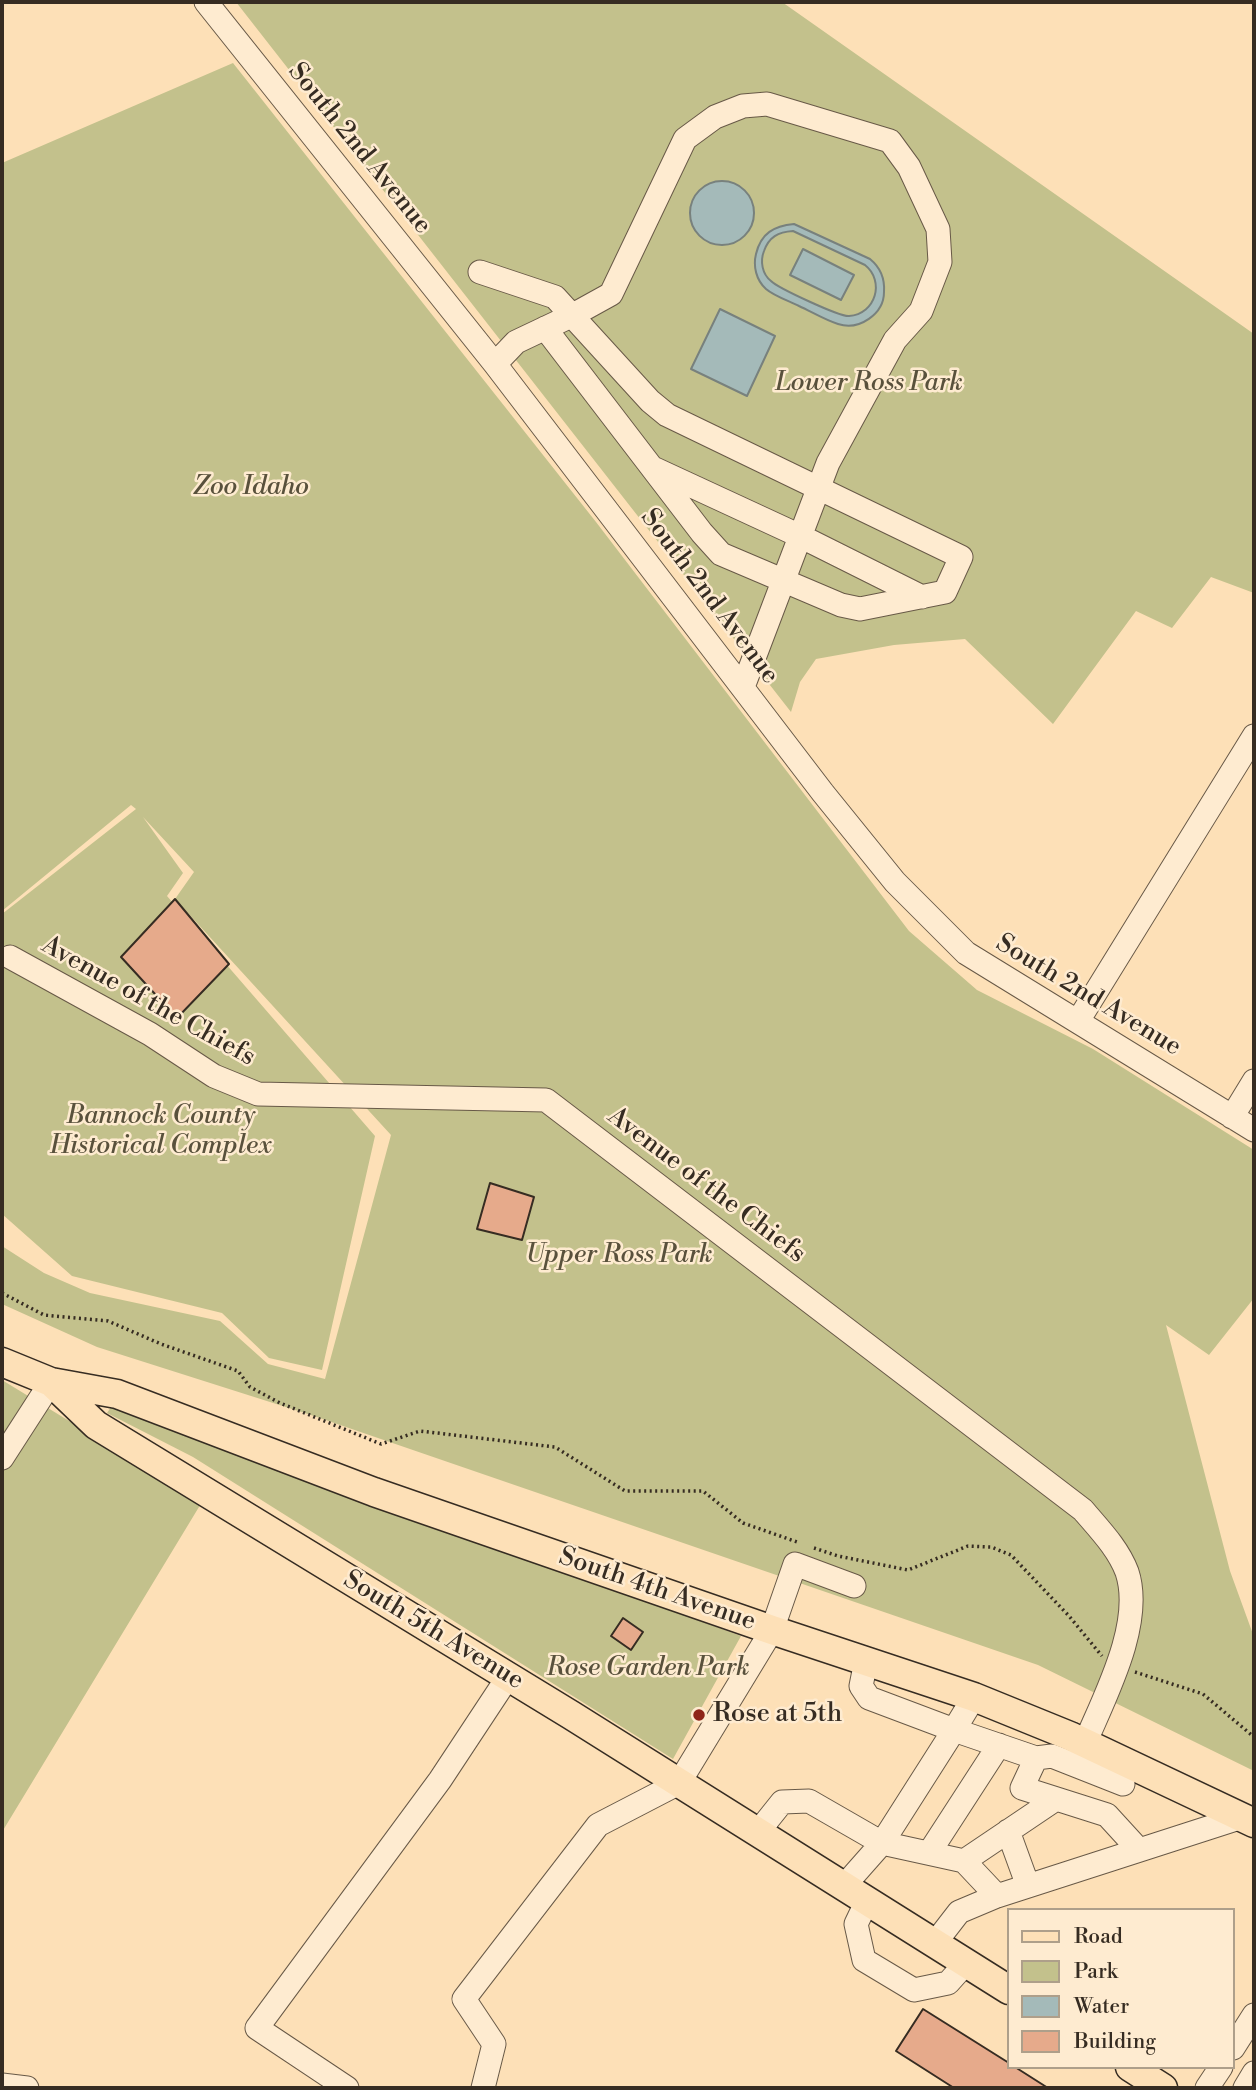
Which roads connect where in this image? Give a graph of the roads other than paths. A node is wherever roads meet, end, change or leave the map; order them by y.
1 (206, 2) edge
2 (480, 272) dead end
3 (573, 315) junction
4 (545, 328) junction
5 (495, 364) junction
6 (651, 467) junction
7 (818, 488) junction
8 (800, 536) junction
9 (782, 582) junction
10 (922, 597) junction
11 (743, 687) junction
12 (1254, 736) edge
13 (10, 957) dead end
14 (1078, 1021) junction
15 (1254, 1081) edge
16 (1232, 1117) junction
17 (1254, 1130) edge
18 (2, 1362) edge
19 (51, 1382) junction
20 (2, 1458) edge
21 (855, 1586) dead end
22 (772, 1630) junction
23 (866, 1661) junction
24 (508, 1677) junction
25 (974, 1697) junction
26 (954, 1730) junction
27 (1085, 1743) junction
28 (999, 1745) junction
29 (1036, 1758) junction
30 (1129, 1775) junction
31 (679, 1783) junction
32 (1056, 1799) junction
33 (1107, 1815) junction
34 (1248, 1820) edge
35 (1008, 1831) junction
36 (758, 1832) junction
37 (882, 1843) junction
38 (1139, 1850) junction
39 (929, 1853) junction
40 (964, 1861) junction
41 (1028, 1886) junction
42 (997, 1896) junction
43 (856, 1904) junction
44 (935, 1943) junction
45 (966, 1963) junction
46 (1007, 1989) edge
47 (1254, 2015) edge
48 (1235, 2045) edge
49 (1133, 2069) edge
50 (1220, 2069) edge
51 (1254, 2073) edge
52 (2, 2085) edge
53 (27, 2088) edge
54 (347, 2088) edge
55 (483, 2088) edge
56 (1163, 2088) edge
57 (1207, 2088) edge
58 (1245, 2088) edge

1 - 5 street, South 2nd Avenue
2 - 3 street
3 - 4 street
3 - 7 street
3 - 7 street
4 - 5 street
4 - 6 street
5 - 11 street, South 2nd Avenue
6 - 8 street
6 - 9 street
7 - 8 street
7 - 10 street
8 - 9 street
8 - 10 street
9 - 10 street
9 - 11 street
11 - 14 street, South 2nd Avenue
12 - 14 street
13 - 27 street, Avenue of the Chiefs
14 - 16 street, South 2nd Avenue
15 - 16 street
16 - 17 street, South 2nd Avenue
18 - 19 main road, South 5th Avenue
19 - 20 street
19 - 22 main road, South 4th Avenue
19 - 24 main road, South 5th Avenue
21 - 22 street
22 - 23 main road, South 4th Avenue
22 - 31 street
23 - 25 main road, South 4th Avenue
23 - 26 street
24 - 31 main road, South 5th Avenue
24 - 54 street
25 - 26 street
25 - 27 main road, South 4th Avenue
26 - 28 street
26 - 37 street
27 - 30 main road, South 4th Avenue
28 - 29 street
28 - 39 street
29 - 30 street
29 - 32 street
30 - 33 street
30 - 34 main road, South 4th Avenue
31 - 36 main road, South 5th Avenue
31 - 55 street
32 - 33 street
32 - 35 street
33 - 38 street
34 - 38 street
35 - 40 street
35 - 41 street
36 - 37 street
36 - 43 main road, South 5th Avenue
37 - 39 street
37 - 43 street
38 - 41 street
39 - 40 street
40 - 42 street
41 - 42 street
42 - 44 street
43 - 44 main road, South 5th Avenue
43 - 45 street
44 - 45 main road, South 5th Avenue
45 - 46 main road, South 5th Avenue
47 - 48 street
49 - 56 main road
50 - 57 street
51 - 58 street
52 - 53 street

